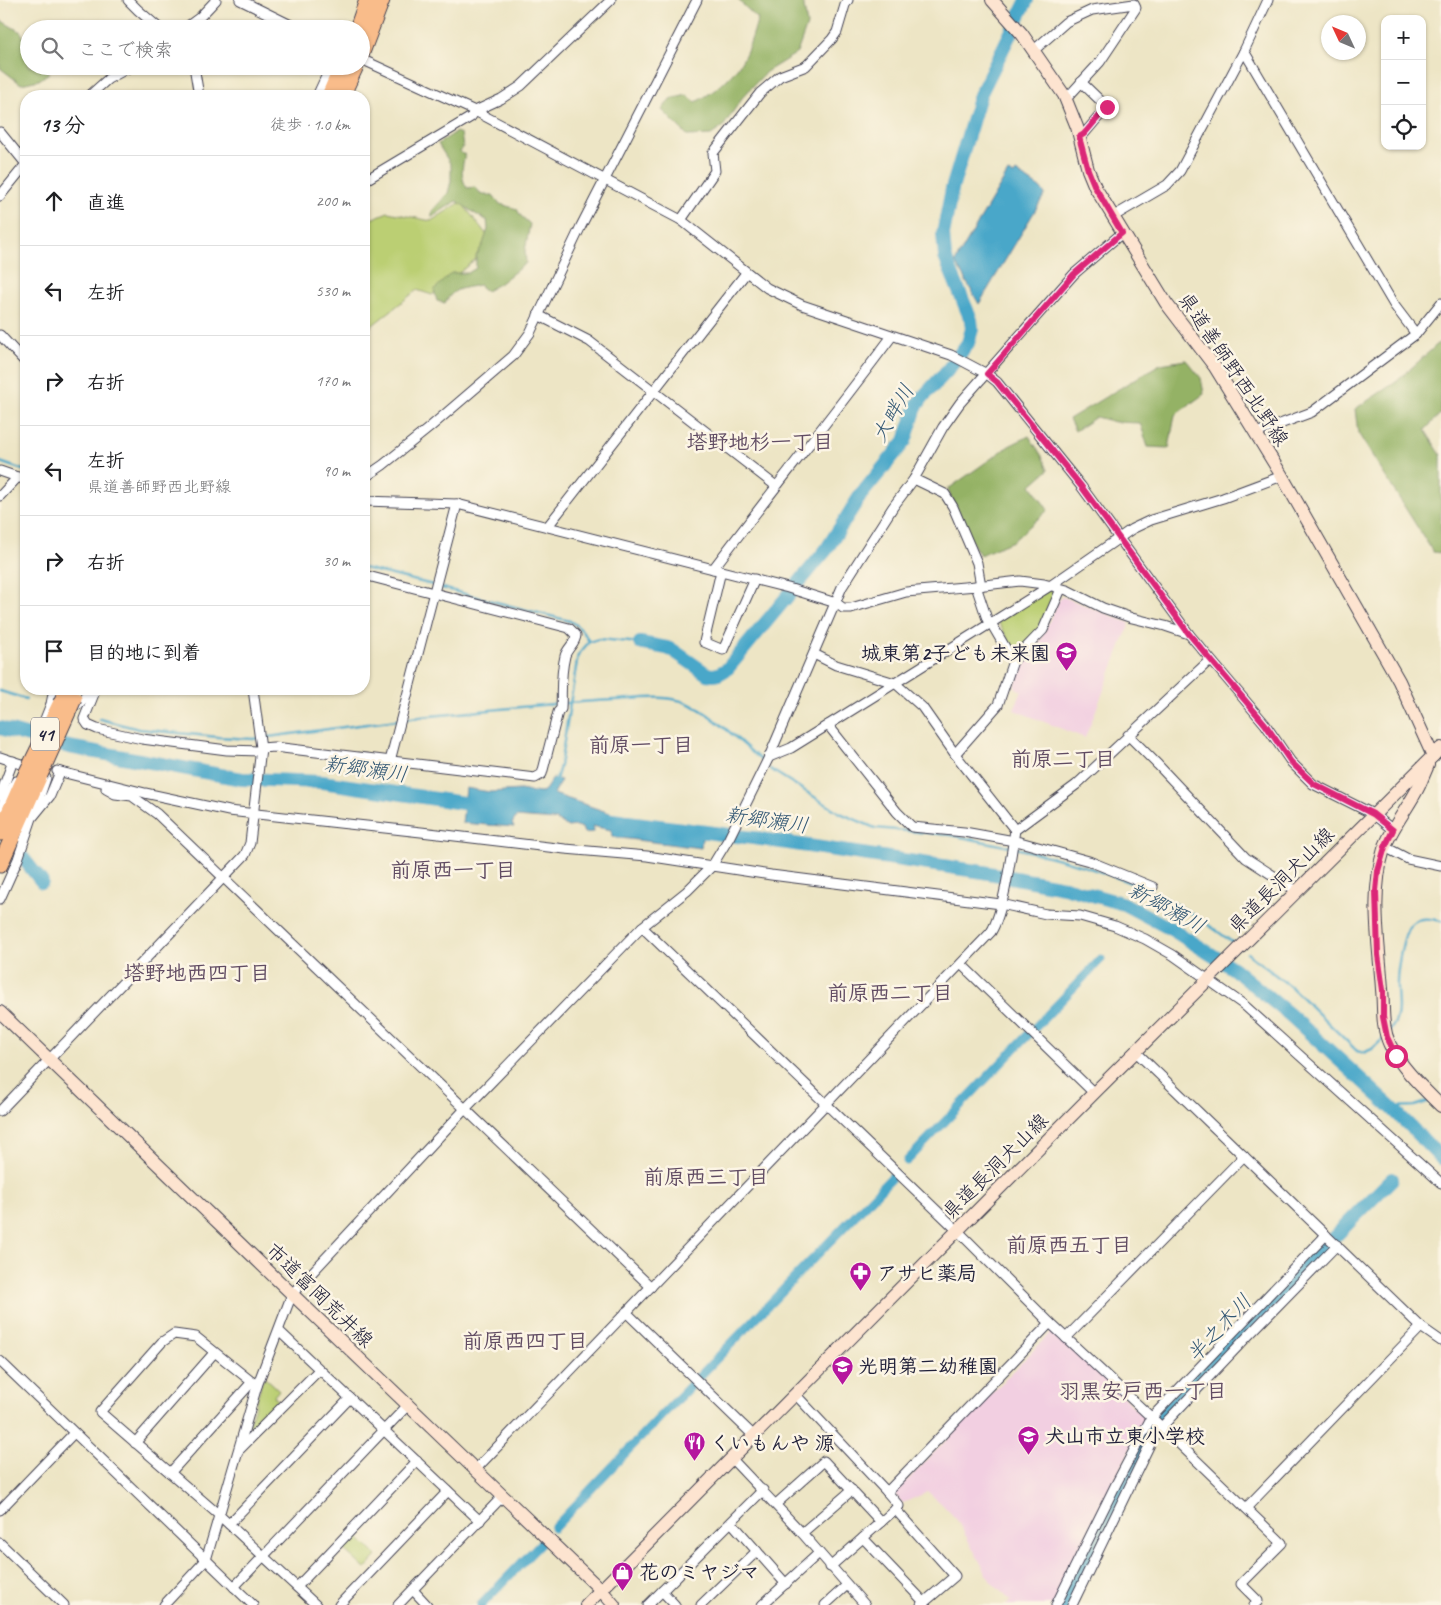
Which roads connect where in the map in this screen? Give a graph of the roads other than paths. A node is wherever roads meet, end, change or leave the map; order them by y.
1 (128, 0) edge
2 (216, 0) edge
3 (240, 0) edge
4 (367, 0) edge
5 (382, 0) edge
6 (611, 0) edge
7 (697, 0) edge
8 (848, 0) edge
9 (992, 0) edge
10 (1268, 0) edge
11 (150, 20) edge
12 (196, 20) edge
13 (281, 20) edge
14 (360, 20) edge
15 (370, 31) edge
16 (1034, 51) junction
17 (1244, 51) junction
18 (370, 63) edge
19 (115, 75) edge
20 (196, 75) edge
21 (327, 75) edge
22 (338, 75) edge
23 (352, 75) edge
24 (1081, 82) junction
25 (96, 90) edge
26 (198, 90) edge
27 (320, 90) edge
28 (332, 90) edge
29 (345, 90) edge
30 (1066, 99) junction
31 (475, 111) junction
32 (0, 132) edge
33 (1079, 137) junction
34 (20, 157) edge
35 (20, 171) edge
36 (370, 177) edge
37 (605, 180) junction
38 (0, 196) edge
39 (1114, 216) junction
40 (681, 220) junction
41 (1122, 233) junction
42 (746, 273) junction
43 (1441, 302) edge
44 (538, 315) junction
45 (1416, 334) junction
46 (0, 335) edge
47 (892, 336) junction
48 (20, 356) edge
49 (987, 374) junction
50 (654, 391) junction
51 (1256, 433) junction
52 (0, 471) edge
53 (370, 473) edge
54 (1282, 476) junction
55 (20, 477) edge
56 (914, 479) junction
57 (20, 480) edge
58 (776, 486) junction
59 (0, 496) edge
60 (370, 501) edge
61 (457, 504) junction
62 (548, 526) junction
63 (1119, 538) junction
64 (717, 570) junction
65 (370, 577) edge
66 (754, 580) junction
67 (978, 586) junction
68 (1050, 586) junction
69 (1061, 589) junction
70 (434, 593) junction
71 (836, 603) junction
72 (991, 624) junction
73 (1189, 634) junction
74 (814, 654) junction
75 (1210, 660) junction
76 (1013, 661) junction
77 (895, 683) junction
78 (94, 695) edge
79 (254, 695) edge
80 (67, 696) edge
81 (828, 725) junction
82 (1128, 735) junction
83 (261, 748) junction
84 (1437, 752) edge
85 (955, 754) junction
86 (0, 757) edge
87 (769, 758) junction
88 (390, 761) junction
89 (28, 769) junction
90 (107, 783) junction
91 (0, 796) edge
92 (0, 809) edge
93 (253, 813) junction
94 (1373, 814) junction
95 (32, 818) junction
96 (1015, 830) junction
97 (1393, 830) junction
98 (0, 833) edge
99 (1013, 841) junction
100 (1385, 847) junction
101 (0, 865) edge
102 (712, 866) junction
103 (1441, 866) edge
104 (224, 877) junction
105 (1153, 887) dead end
106 (1297, 891) junction
107 (0, 899) edge
108 (1001, 904) junction
109 (642, 927) junction
110 (961, 964) junction
111 (1208, 980) junction
112 (0, 1012) edge
113 (1135, 1052) junction
114 (49, 1060) junction
115 (1094, 1093) junction
116 (826, 1104) junction
117 (1441, 1106) edge
118 (465, 1109) junction
119 (0, 1111) edge
120 (1244, 1156) junction
121 (1441, 1183) edge
122 (957, 1230) junction
123 (1326, 1236) junction
124 (1337, 1245) junction
125 (651, 1286) junction
126 (292, 1294) junction
127 (626, 1312) junction
128 (1050, 1323) junction
129 (1421, 1327) junction
130 (279, 1331) junction
131 (1066, 1338) junction
132 (1441, 1341) edge
133 (214, 1353) junction
134 (0, 1361) edge
135 (319, 1370) junction
136 (255, 1384) junction
137 (795, 1394) junction
138 (350, 1398) junction
139 (408, 1405) junction
140 (1156, 1422) junction
141 (384, 1430) junction
142 (74, 1432) junction
143 (754, 1436) junction
144 (136, 1443) junction
145 (238, 1451) junction
146 (731, 1458) junction
147 (417, 1461) junction
148 (476, 1470) junction
149 (170, 1473) junction
150 (763, 1490) junction
151 (852, 1490) junction
152 (448, 1491) junction
153 (887, 1492) junction
154 (503, 1496) junction
155 (776, 1504) junction
156 (1246, 1508) junction
157 (895, 1509) junction
158 (0, 1510) edge
159 (219, 1514) junction
160 (480, 1521) junction
161 (881, 1522) junction
162 (732, 1523) junction
163 (229, 1524) junction
164 (802, 1533) junction
165 (863, 1538) junction
166 (0, 1543) edge
167 (757, 1551) junction
168 (819, 1553) junction
169 (265, 1556) junction
170 (206, 1560) junction
171 (830, 1566) junction
172 (786, 1584) junction
173 (847, 1585) junction
174 (234, 1587) junction
175 (297, 1587) junction
176 (413, 1590) junction
177 (601, 1590) junction
178 (662, 1591) junction
179 (922, 1604) edge
180 (64, 1605) edge
181 (164, 1605) edge
182 (253, 1605) edge
183 (316, 1605) edge
184 (338, 1605) edge
185 (398, 1605) edge
186 (427, 1605) edge
187 (586, 1605) edge
188 (614, 1605) edge
189 (648, 1605) edge
190 (675, 1605) edge
191 (702, 1605) edge
192 (762, 1605) edge
193 (824, 1605) edge
194 (865, 1605) edge
195 (1056, 1605) edge
196 (1072, 1605) edge
197 (1254, 1605) edge

1 - 11 street
2 - 12 street
3 - 13 street
4 - 14 highway
5 - 15 highway
6 - 31 street
7 - 37 street
8 - 40 street
9 - 16 main road, 県道善師野西北野線
10 - 17 street
16 - 24 street
16 - 30 main road, 県道善師野西北野線
17 - 39 street
17 - 45 street
18 - 31 street
19 - 25 street
20 - 26 street
21 - 27 street
22 - 28 highway
23 - 29 highway
24 - 30 street
24 - 33 street
30 - 33 main road, 県道善師野西北野線
31 - 36 street
31 - 37 street
32 - 34 street
33 - 39 main road, 県道善師野西北野線
35 - 38 street
37 - 40 street
37 - 44 street
39 - 41 main road, 県道善師野西北野線
40 - 42 street
41 - 49 street
41 - 51 main road, 県道善師野西北野線
42 - 47 street
42 - 50 street
43 - 45 street
44 - 50 street
44 - 53 street
45 - 51 street
46 - 48 street
47 - 49 street
47 - 58 street
49 - 56 street
49 - 63 street
50 - 58 street
50 - 62 street
51 - 54 main road, 県道善師野西北野線
52 - 55 street
54 - 63 street
54 - 84 main road, 県道善師野西北野線
56 - 67 street
56 - 71 street
57 - 59 street
58 - 64 street
60 - 61 street
61 - 62 street
61 - 70 street
62 - 64 street
63 - 68 street
63 - 73 street
64 - 66 street
64 - 66 street
65 - 70 street
66 - 71 street
67 - 68 street
67 - 71 street
67 - 72 street
68 - 69 street
68 - 72 street
69 - 73 street
69 - 76 street
70 - 88 street
70 - 88 street
71 - 74 street
72 - 76 street
72 - 77 street
73 - 75 street
74 - 77 street
74 - 87 street
75 - 82 street
75 - 94 street
76 - 85 street
77 - 81 street
77 - 85 street
78 - 83 street
79 - 83 street
80 - 89 highway, 41, bridge
81 - 87 street
81 - 99 street
82 - 96 street
82 - 106 street
83 - 88 street
83 - 93 street
84 - 94 main road, 県道長洞犬山線
84 - 97 main road
85 - 96 street
86 - 89 street
87 - 102 street
89 - 91 street
89 - 92 street
89 - 95 street
89 - 98 highway, 41
89 - 101 highway, 41
90 - 93 street
90 - 95 street
90 - 104 street
93 - 102 street
93 - 104 street
94 - 97 street
94 - 106 main road, 県道長洞犬山線
95 - 107 street
96 - 99 street
97 - 100 main road
99 - 105 street
99 - 108 street
100 - 103 street
100 - 117 main road
102 - 108 street
102 - 109 street
104 - 114 street
104 - 118 street
106 - 111 main road, 県道長洞犬山線
108 - 110 street
108 - 111 street
109 - 116 street
109 - 118 street
110 - 115 street
110 - 116 street
111 - 113 main road, 県道長洞犬山線
111 - 121 street
112 - 114 main road, 市道富岡荒井線
113 - 115 main road, 県道長洞犬山線
113 - 120 street
114 - 119 street
114 - 126 main road, 市道富岡荒井線
115 - 122 main road, 県道長洞犬山線
116 - 122 street
116 - 125 street
118 - 125 street
118 - 126 street
120 - 123 street
120 - 131 street
122 - 128 street
122 - 137 main road, 県道長洞犬山線
123 - 124 street
123 - 140 street
124 - 129 street
124 - 140 street
125 - 127 street
126 - 130 street
126 - 139 main road, 市道富岡荒井線
127 - 143 street
127 - 148 street
128 - 131 street
128 - 153 street
129 - 132 street
129 - 156 street
130 - 135 street
130 - 136 street
131 - 140 street
133 - 136 street
133 - 144 street
133 - 144 street
134 - 142 street
135 - 138 street
135 - 145 street
136 - 145 street
136 - 149 street
137 - 143 main road, 県道長洞犬山線
137 - 153 street
138 - 141 street
138 - 163 street
139 - 141 street
139 - 148 main road, 市道富岡荒井線
140 - 156 street
140 - 195 street
140 - 196 street
141 - 147 street
141 - 169 street
142 - 158 street
142 - 170 street
143 - 146 main road, 県道長洞犬山線
144 - 149 street
145 - 159 street
146 - 150 street
146 - 177 main road, 県道長洞犬山線
147 - 152 street
147 - 175 street
148 - 154 main road, 市道富岡荒井線
149 - 159 street
150 - 155 street
150 - 162 street
151 - 155 street
151 - 161 street
151 - 164 street
152 - 160 street
152 - 184 street
153 - 157 street
154 - 160 street
154 - 177 main road, 市道富岡荒井線
155 - 164 street
156 - 197 street
157 - 161 street
157 - 179 street
159 - 163 street
159 - 170 street
160 - 176 street
161 - 165 street
162 - 167 street
162 - 178 street
163 - 169 street
164 - 168 street
165 - 171 street
165 - 179 street
166 - 180 street
167 - 172 street
167 - 191 street
168 - 171 street
168 - 172 street
169 - 174 street
169 - 175 street
170 - 174 street
170 - 181 street
171 - 173 street
172 - 192 street
173 - 193 street
173 - 194 street
174 - 182 street
175 - 183 street
176 - 185 street
176 - 186 street
177 - 187 main road, 県道長洞犬山線
177 - 188 main road, 市道富岡荒井線
178 - 189 street
178 - 190 street

